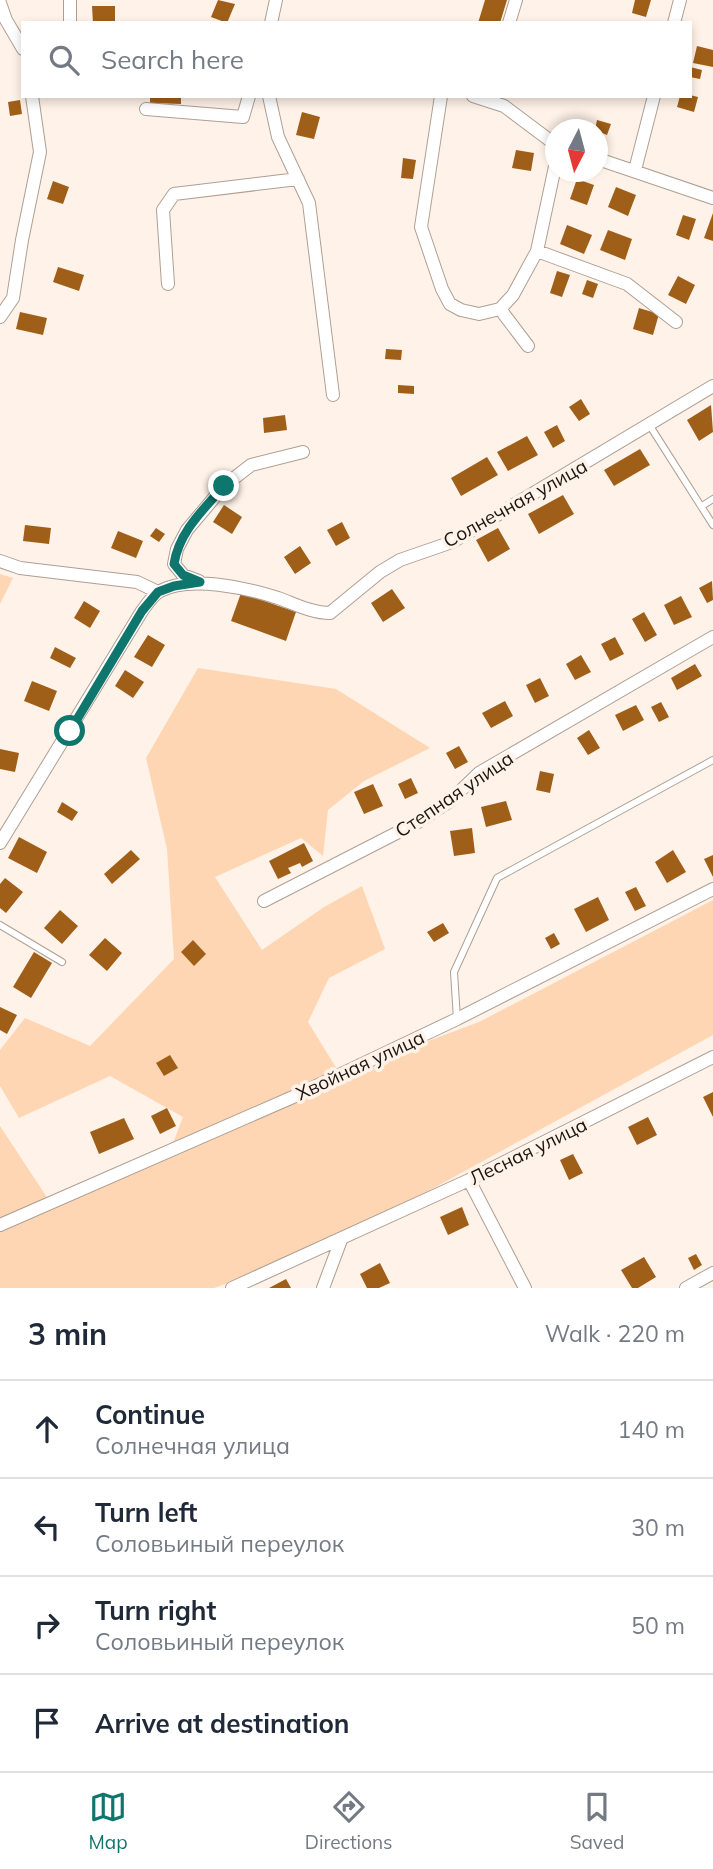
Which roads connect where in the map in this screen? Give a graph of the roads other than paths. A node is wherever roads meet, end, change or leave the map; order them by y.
1 (70, 0) edge
2 (276, 0) edge
3 (516, 0) edge
4 (680, 0) edge
5 (0, 3) edge
6 (70, 21) edge
7 (271, 21) edge
8 (510, 21) edge
9 (675, 21) edge
10 (3, 22) edge
11 (21, 46) edge
12 (32, 98) edge
13 (248, 98) edge
14 (269, 98) edge
15 (441, 98) edge
16 (483, 98) edge
17 (653, 98) edge
18 (146, 109) dead end
19 (545, 138) edge
20 (608, 162) edge
21 (635, 170) junction
22 (298, 179) junction
23 (551, 182) edge
24 (713, 198) edge
25 (537, 251) junction
26 (168, 284) dead end
27 (7, 297) edge
28 (500, 309) junction
29 (0, 317) edge
30 (676, 322) dead end
31 (528, 346) dead end
32 (713, 386) edge
33 (333, 395) dead end
34 (650, 426) junction
35 (303, 452) dead end
36 (713, 499) edge
37 (702, 506) junction
38 (713, 524) edge
39 (0, 561) edge
40 (200, 582) junction
41 (158, 592) junction
42 (713, 637) edge
43 (713, 760) edge
44 (0, 842) edge
45 (713, 889) edge
46 (264, 901) dead end
47 (0, 925) edge
48 (62, 962) dead end
49 (457, 1019) junction
50 (713, 1057) edge
51 (469, 1180) junction
52 (0, 1225) edge
53 (341, 1240) junction
54 (713, 1273) edge
55 (232, 1288) edge
56 (323, 1288) edge
57 (525, 1288) edge
58 (686, 1288) edge

1 - 6 street
2 - 7 street
3 - 8 street
4 - 9 street
5 - 10 street
10 - 11 street
12 - 27 street
13 - 18 street
14 - 22 street
15 - 28 street
16 - 19 street
17 - 21 street
20 - 21 street
21 - 24 street
22 - 26 street
22 - 33 street
23 - 25 street
25 - 28 street
25 - 30 street
27 - 29 street
28 - 31 street
32 - 34 street, Солнечная улица
34 - 37 lane
34 - 40 street, Солнечная улица
35 - 40 street
36 - 37 lane
37 - 38 lane
39 - 41 street
40 - 41 street, Солнечная улица
41 - 44 street
42 - 46 street, Степная улица
43 - 49 lane
45 - 49 street, Хвойная улица
47 - 48 lane
49 - 52 street, Хвойная улица
50 - 51 street, Лесная улица
51 - 53 street, Лесная улица
51 - 57 street
53 - 55 street, Лесная улица
53 - 56 street
54 - 58 street

